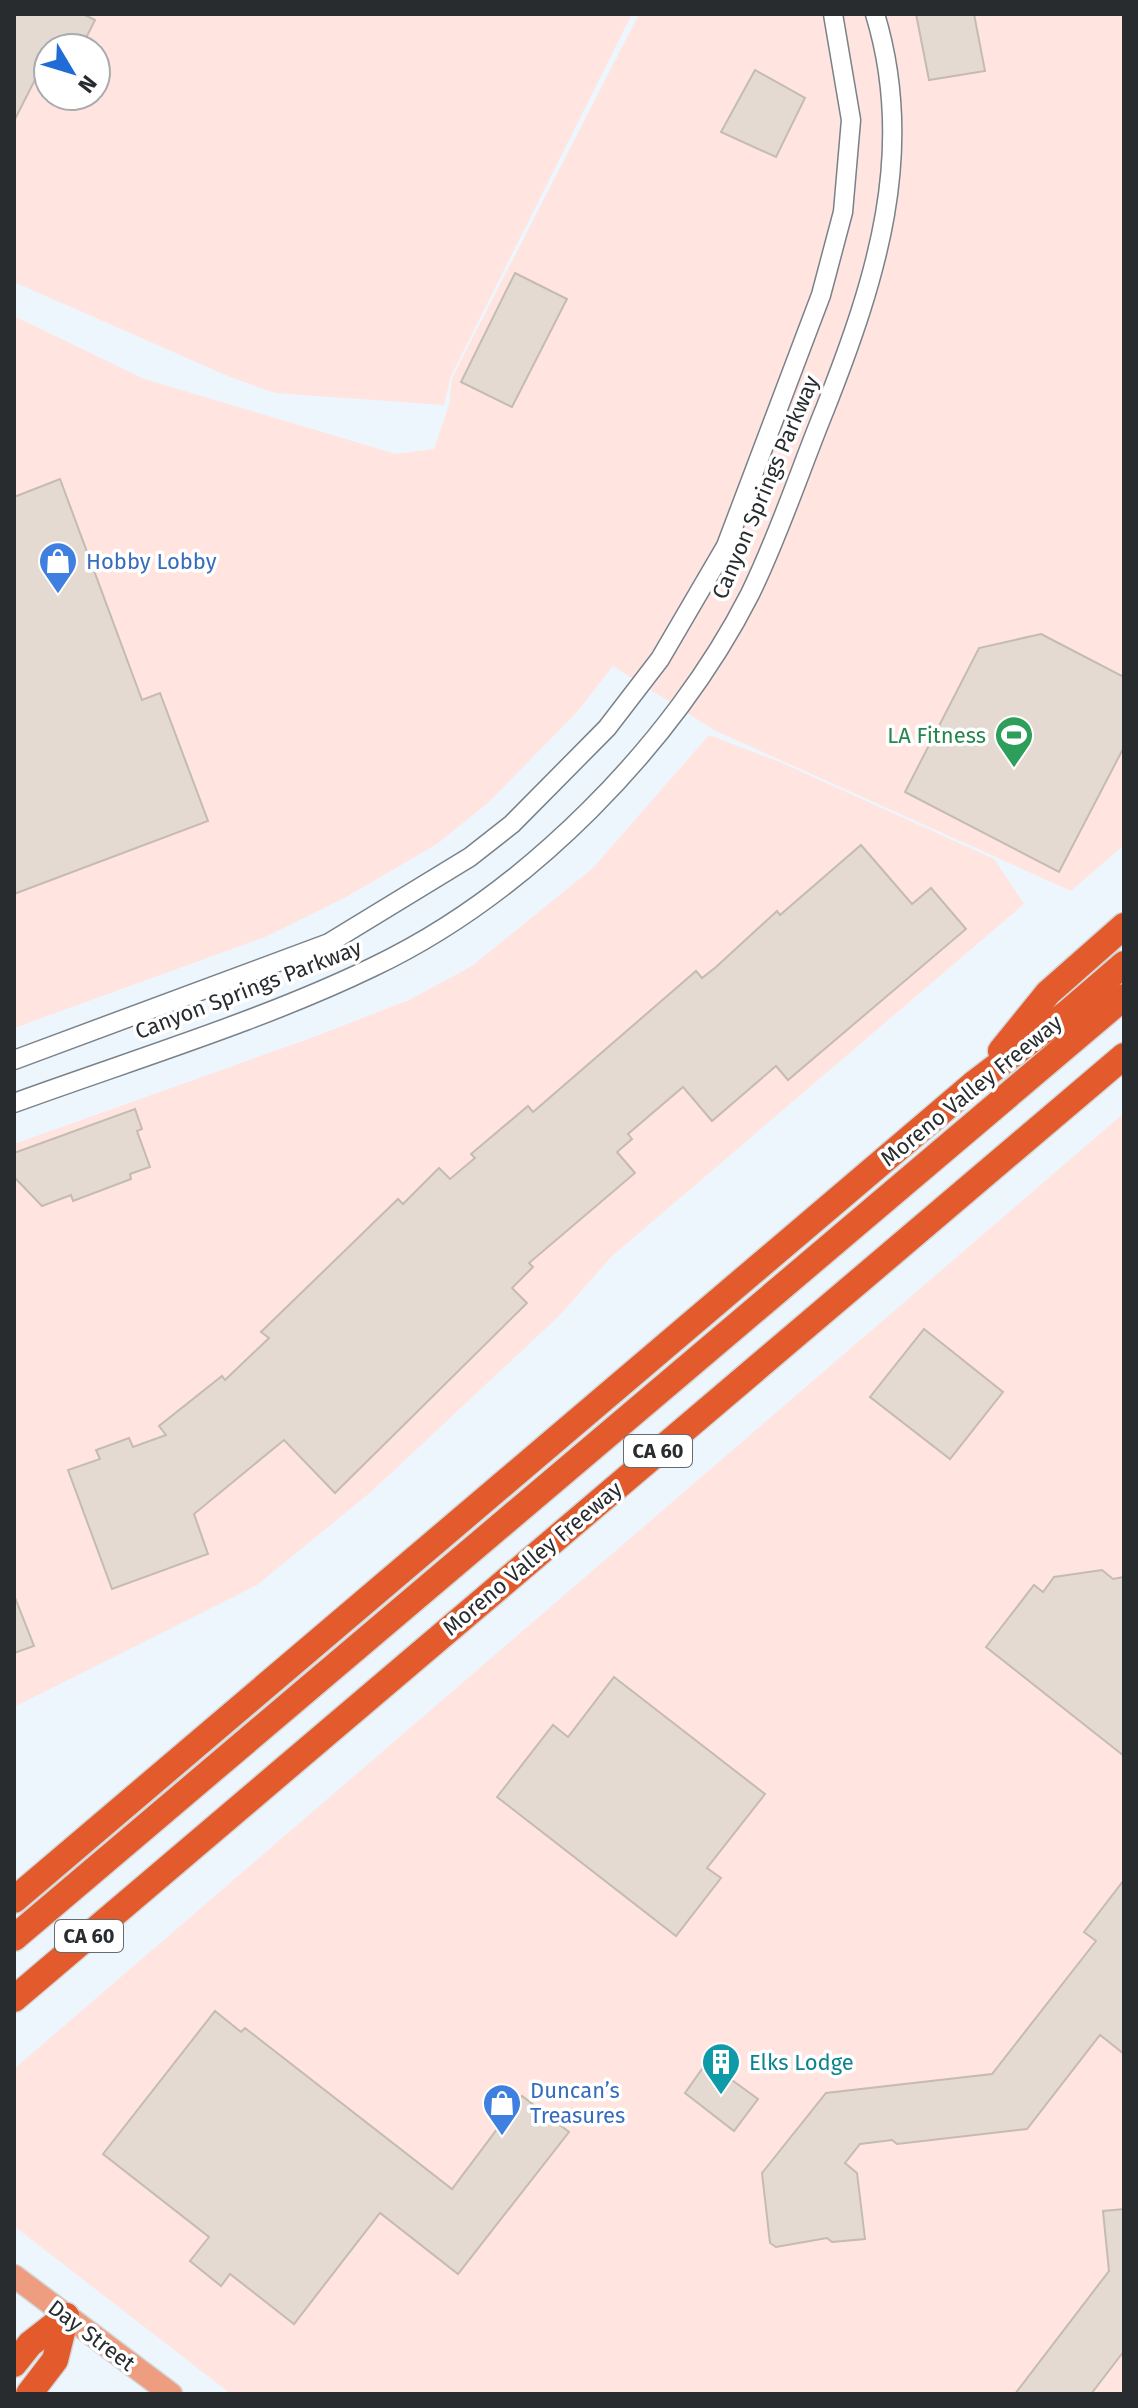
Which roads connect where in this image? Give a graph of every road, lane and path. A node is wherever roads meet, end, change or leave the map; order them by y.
1 (833, 14) edge
2 (875, 14) edge
3 (1124, 926) edge
4 (1124, 964) edge
5 (1124, 997) edge
6 (1124, 1056) edge
7 (14, 1060) edge
8 (976, 1082) junction
9 (14, 1103) edge
10 (14, 1900) edge
11 (14, 1938) edge
12 (14, 1999) edge
13 (14, 2276) edge
14 (66, 2316) junction
15 (14, 2364) edge
16 (29, 2394) edge
17 (171, 2394) edge

1 - 7 street, Canyon Springs Parkway
2 - 9 street, Canyon Springs Parkway
3 - 8 highway
4 - 8 highway, Moreno Valley Freeway
5 - 11 highway
6 - 12 highway, Moreno Valley Freeway / CA 60
8 - 10 highway, Moreno Valley Freeway
13 - 14 main road, Day Street
14 - 15 highway
14 - 16 highway
14 - 17 main road, Day Street

